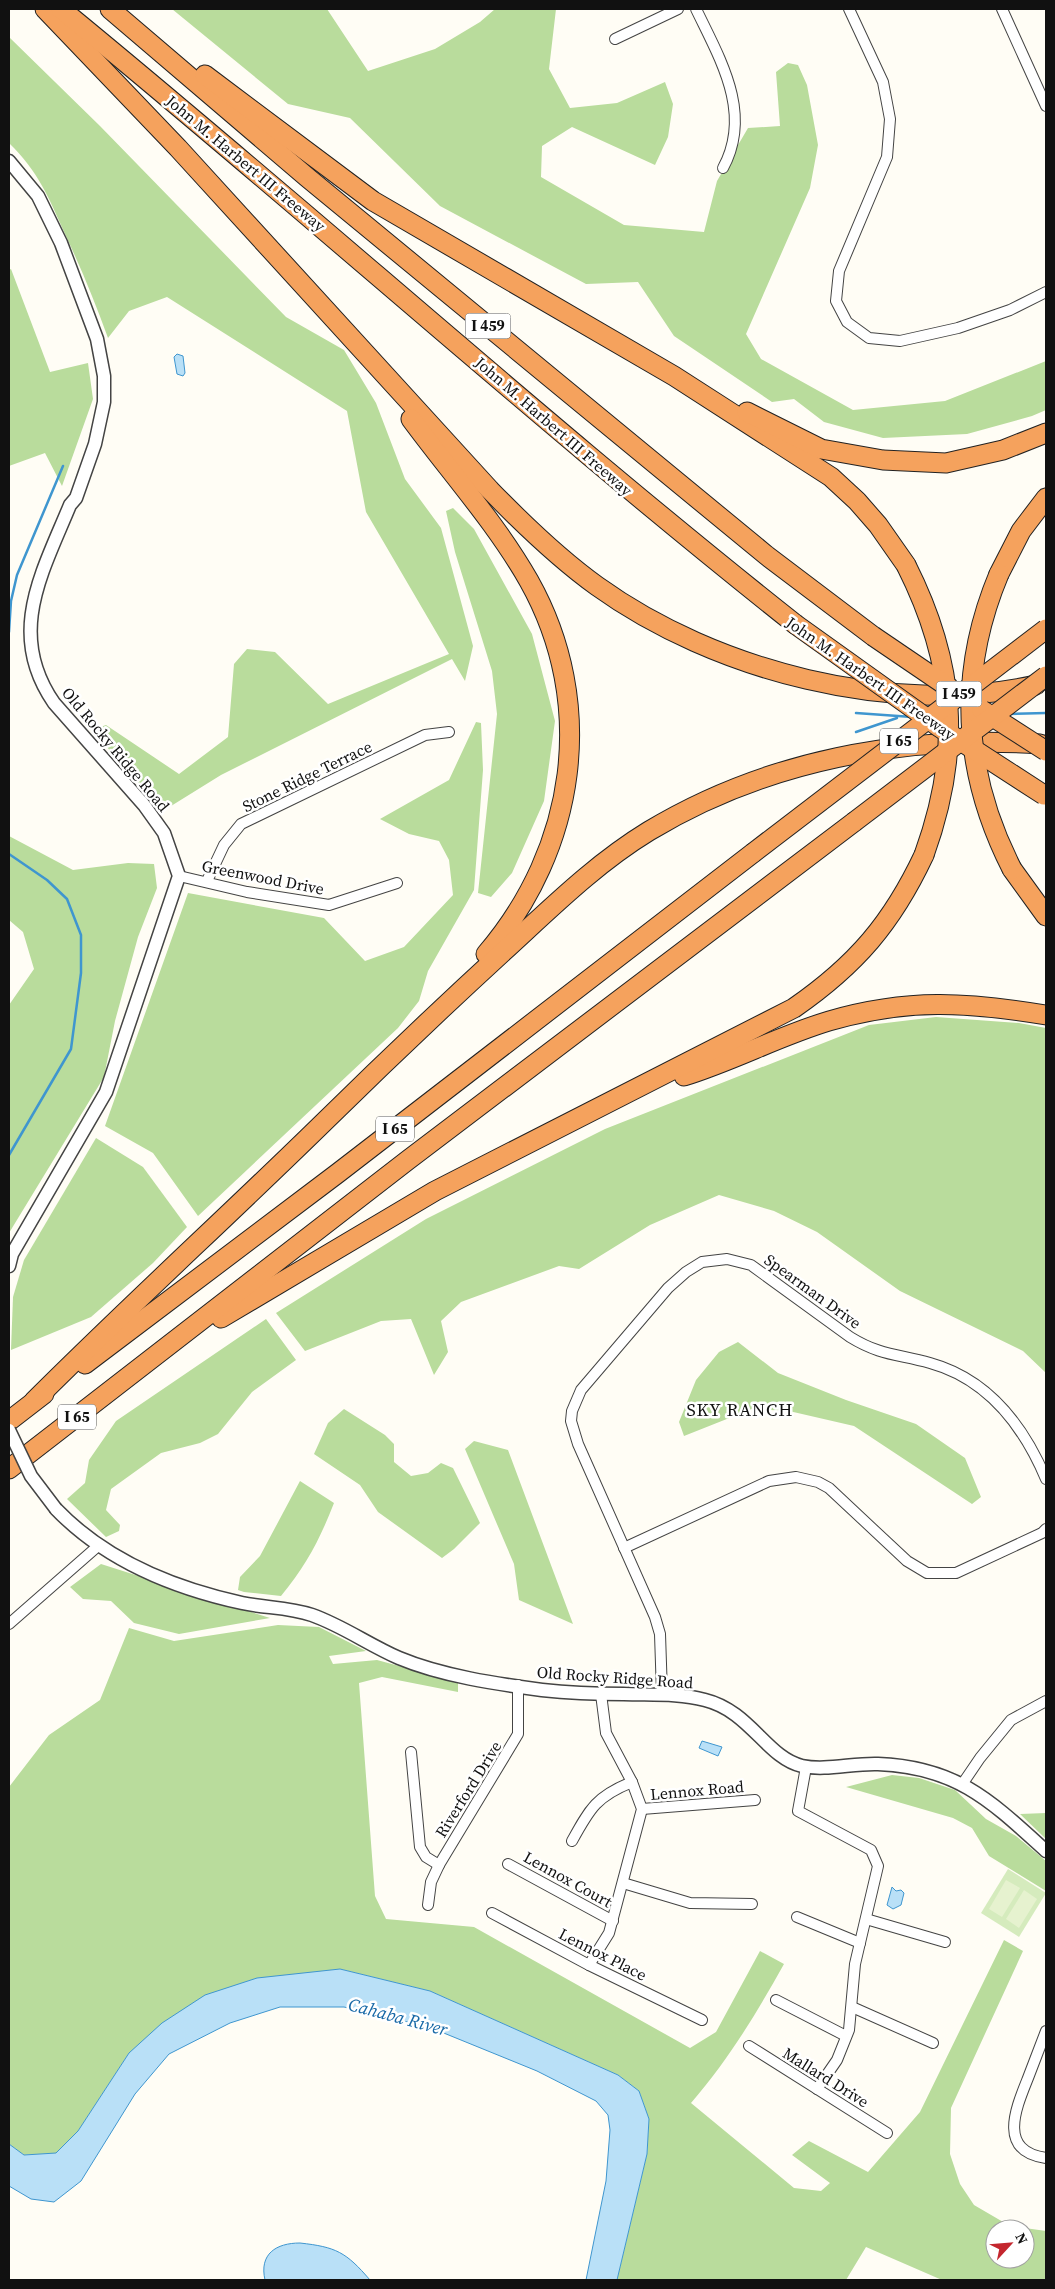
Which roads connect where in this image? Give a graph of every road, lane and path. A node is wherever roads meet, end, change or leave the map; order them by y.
1 (45, 9) edge
2 (61, 9) edge
3 (110, 9) edge
4 (116, 9) edge
5 (678, 9) edge
6 (696, 9) edge
7 (849, 9) edge
8 (1002, 9) edge
9 (615, 39) dead end
10 (1046, 106) edge
11 (9, 160) edge
12 (723, 168) dead end
13 (1046, 292) edge
14 (347, 334) junction
15 (674, 376) junction
16 (1046, 433) edge
17 (1046, 498) edge
18 (1046, 629) edge
19 (1046, 676) edge
20 (1046, 682) edge
21 (449, 732) dead end
22 (1046, 745) edge
23 (1046, 751) edge
24 (1045, 795) edge
25 (180, 876) junction
26 (207, 881) junction
27 (397, 883) dead end
28 (1046, 916) edge
29 (1046, 1015) edge
30 (429, 1020) junction
31 (632, 1092) junction
32 (9, 1266) edge
33 (145, 1364) junction
34 (34, 1402) junction
35 (9, 1421) edge
36 (9, 1430) edge
37 (9, 1469) edge
38 (1046, 1479) edge
39 (1046, 1529) edge
40 (98, 1546) junction
41 (624, 1548) junction
42 (9, 1624) edge
43 (518, 1685) junction
44 (601, 1694) junction
45 (662, 1694) junction
46 (1046, 1701) edge
47 (411, 1752) dead end
48 (806, 1767) junction
49 (632, 1782) junction
50 (963, 1784) junction
51 (755, 1800) dead end
52 (642, 1809) junction
53 (572, 1841) dead end
54 (1046, 1851) edge
55 (508, 1864) dead end
56 (439, 1865) junction
57 (623, 1883) junction
58 (752, 1904) dead end
59 (428, 1905) dead end
60 (492, 1913) dead end
61 (796, 1917) dead end
62 (866, 1919) junction
63 (612, 1921) junction
64 (945, 1942) dead end
65 (860, 1943) junction
66 (589, 1965) junction
67 (776, 2000) dead end
68 (852, 2007) junction
69 (702, 2020) dead end
70 (1046, 2031) edge
71 (846, 2036) junction
72 (933, 2043) dead end
73 (749, 2046) dead end
74 (817, 2089) junction
75 (887, 2133) dead end
76 (1046, 2158) edge

1 - 14 highway
2 - 24 highway, John M. Harbert III Freeway / I 459, bridge
3 - 23 highway, John M. Harbert III Freeway / I 459, bridge
4 - 15 highway
5 - 9 street
6 - 12 street
7 - 13 street
8 - 10 street
11 - 25 street, Old Rocky Ridge Road
14 - 20 highway
14 - 30 highway
15 - 16 highway
15 - 31 highway, bridge
17 - 28 highway, bridge
18 - 34 highway, I 65, bridge
19 - 33 highway, I 65, bridge
21 - 26 street, Stone Ridge Terrace
22 - 30 highway
25 - 26 street, Greenwood Drive
25 - 32 street
26 - 27 street, Greenwood Drive
29 - 31 highway
30 - 34 highway
31 - 33 highway
33 - 37 highway, I 65
34 - 35 highway, I 65
36 - 40 street, Old Rocky Ridge Road, bridge
38 - 41 street, Spearman Drive
39 - 41 street
40 - 42 street
40 - 43 street, Old Rocky Ridge Road
41 - 45 street, Spearman Drive
43 - 44 street, Old Rocky Ridge Road
43 - 56 street, Riverford Drive
44 - 45 street, Old Rocky Ridge Road
44 - 49 street
45 - 48 street, Old Rocky Ridge Road
46 - 50 street
47 - 56 street
48 - 50 street, Old Rocky Ridge Road
48 - 62 street
49 - 52 street
49 - 53 street
50 - 54 street, Old Rocky Ridge Road
51 - 52 street, Lennox Road
52 - 57 street
55 - 63 street, Lennox Court
56 - 59 street, Riverford Drive
57 - 58 street
57 - 63 street
60 - 66 street, Lennox Place
61 - 65 street
62 - 64 street
62 - 65 street
63 - 66 street
65 - 68 street
66 - 69 street, Lennox Place
67 - 71 street
68 - 71 street
68 - 72 street
70 - 76 street
71 - 74 street
73 - 74 street, Mallard Drive
74 - 75 street, Mallard Drive

